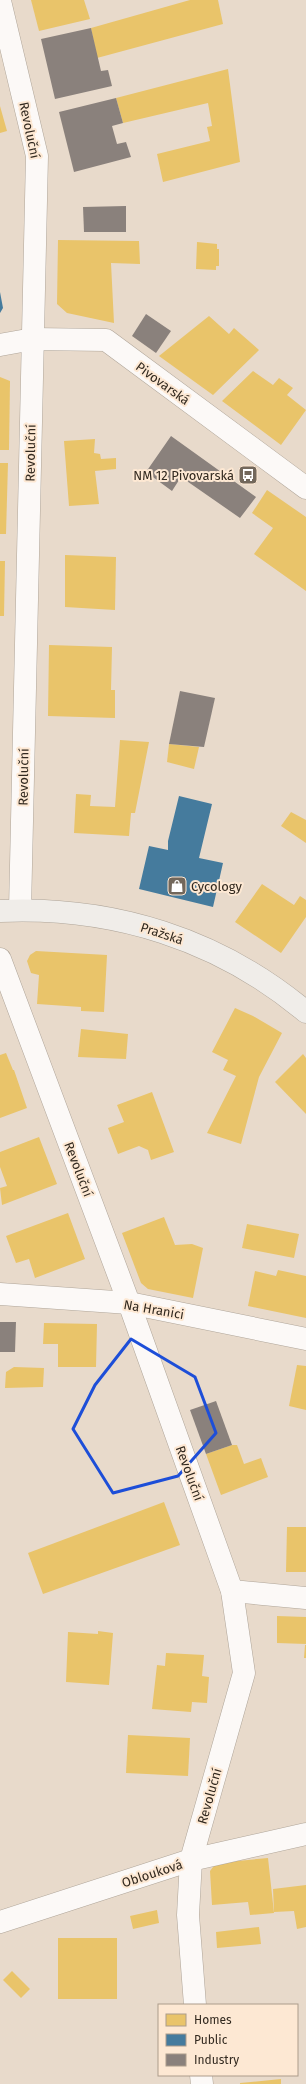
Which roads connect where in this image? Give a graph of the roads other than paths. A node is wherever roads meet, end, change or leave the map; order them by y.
1 (0, 1) edge
2 (33, 339) junction
3 (0, 345) edge
4 (306, 488) edge
5 (10, 911) edge
6 (0, 960) edge
7 (306, 1012) edge
8 (0, 1294) edge
9 (129, 1303) junction
10 (306, 1339) edge
11 (232, 1591) junction
12 (306, 1598) edge
13 (306, 1834) edge
14 (191, 1860) junction
15 (0, 1922) edge
16 (195, 2004) edge

1 - 2 street, Revoluční
2 - 3 street, Pivovarská
2 - 4 street, Pivovarská
2 - 5 street, Revoluční
5 - 7 main road, Pražská
6 - 9 street, Revoluční
8 - 9 street, Na Hranici
9 - 10 street, Na Hranici
9 - 11 street, Revoluční
11 - 12 street
11 - 14 street, Revoluční
13 - 14 street, Oblouková
14 - 15 street, Oblouková
14 - 16 street, Revoluční

